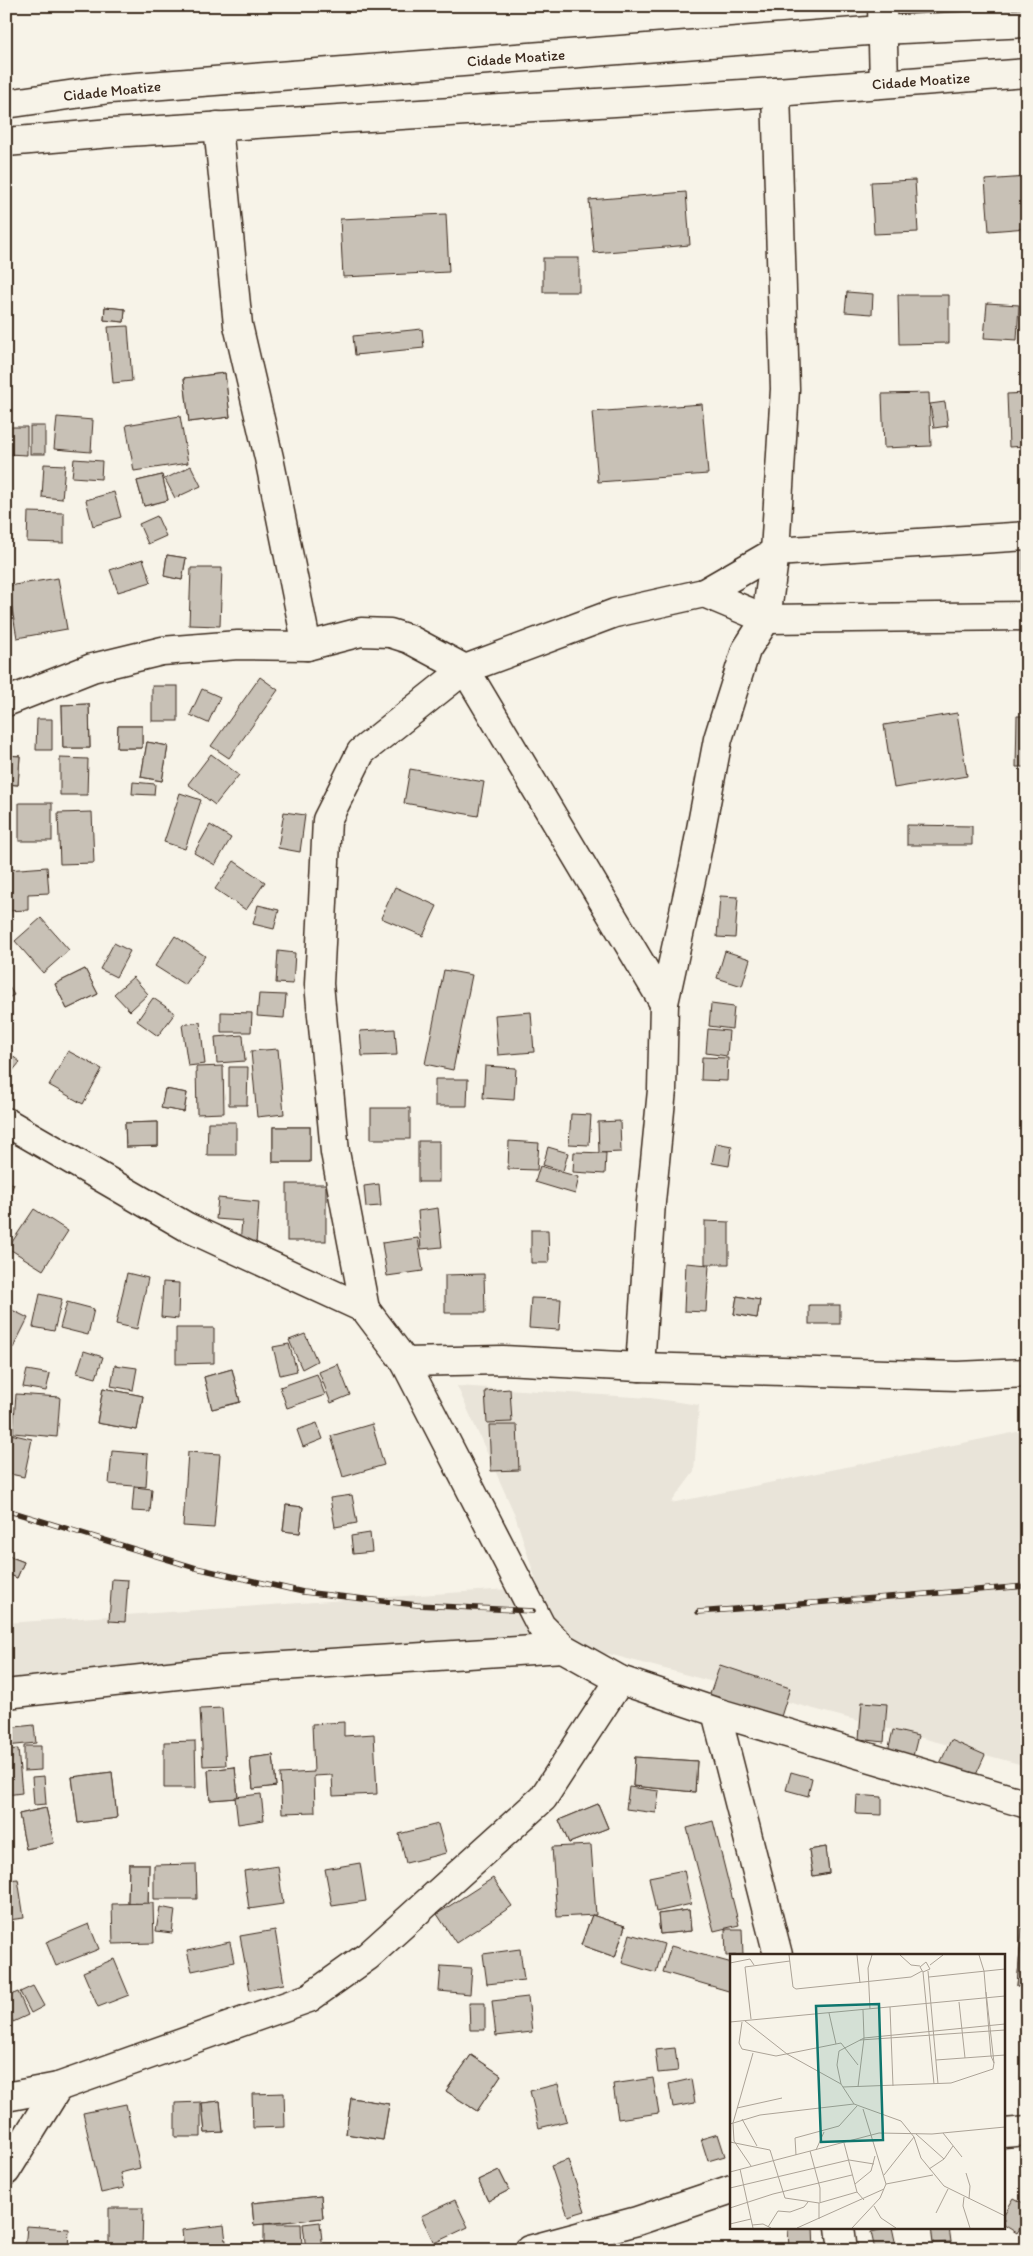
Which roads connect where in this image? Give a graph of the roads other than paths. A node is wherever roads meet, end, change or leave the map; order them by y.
1 (882, 18) edge
2 (1027, 23) edge
3 (1027, 74) edge
4 (884, 83) junction
5 (776, 92) junction
6 (6, 104) edge
7 (218, 126) junction
8 (6, 142) edge
9 (1027, 536) edge
10 (775, 552) junction
11 (704, 593) junction
12 (1027, 616) edge
13 (766, 619) junction
14 (307, 646) junction
15 (465, 669) junction
16 (6, 702) edge
17 (664, 1003) junction
18 (6, 1122) edge
19 (365, 1309) junction
20 (405, 1362) junction
21 (640, 1367) junction
22 (1027, 1373) edge
23 (563, 1648) junction
24 (620, 1680) junction
25 (6, 1694) edge
26 (716, 1712) junction
27 (1027, 1804) edge
28 (778, 1954) edge
29 (58, 2087) junction
30 (6, 2097) edge
31 (1027, 2132) edge
32 (1006, 2133) edge
33 (6, 2171) edge
34 (730, 2190) edge
35 (840, 2228) edge
36 (529, 2250) edge
37 (843, 2250) edge

1 - 2 main road, Cidade Moatize
1 - 4 main road
1 - 6 main road, Cidade Moatize
3 - 4 main road, Cidade Moatize
4 - 5 main road, Cidade Moatize
5 - 7 main road, Cidade Moatize
5 - 10 main road
7 - 8 main road, Cidade Moatize
7 - 14 main road
9 - 10 main road
10 - 11 main road
10 - 13 main road
11 - 13 main road
11 - 15 main road
12 - 13 main road
13 - 17 main road
14 - 15 main road
14 - 16 main road
15 - 17 main road
15 - 19 main road
17 - 21 main road
18 - 19 main road
19 - 20 main road
20 - 21 main road
20 - 23 main road
21 - 22 main road
23 - 24 main road
23 - 25 main road
24 - 26 main road
24 - 29 main road
26 - 27 main road
26 - 28 main road
29 - 30 main road
29 - 33 main road
31 - 32 main road
34 - 36 main road
35 - 37 main road

